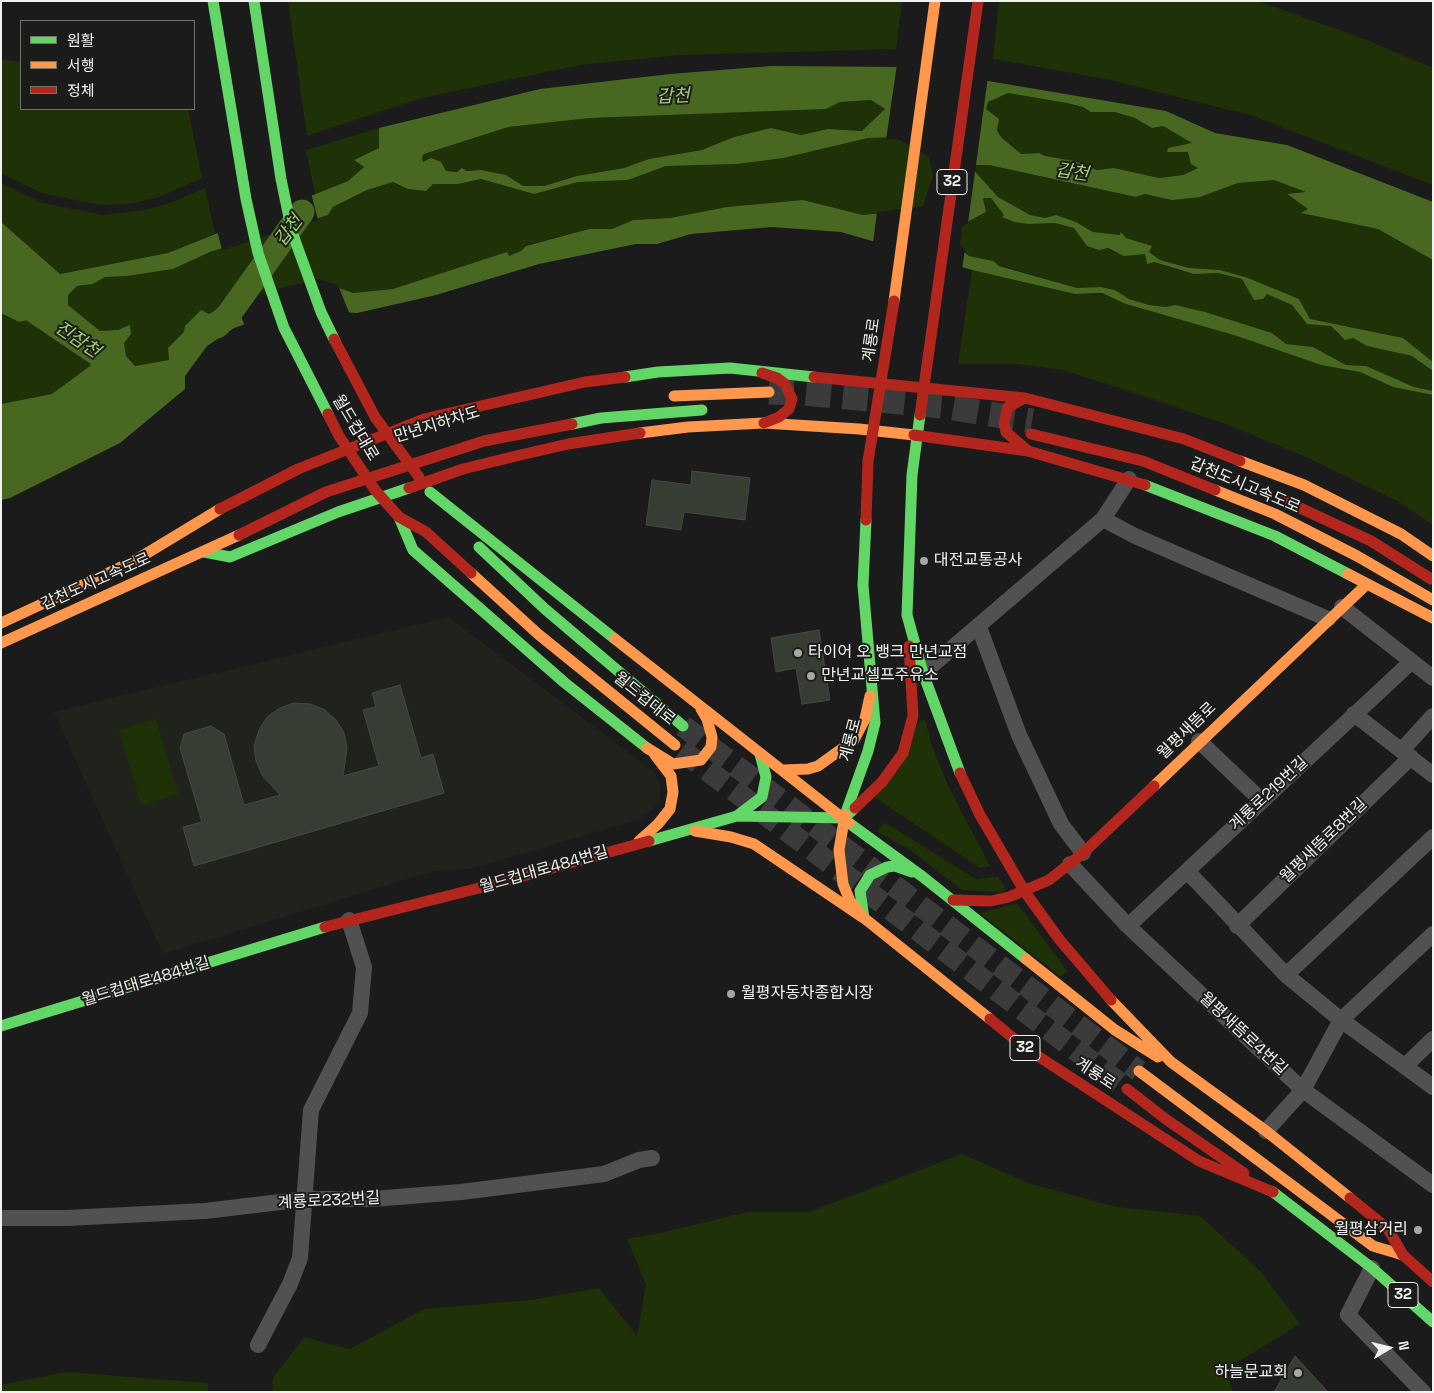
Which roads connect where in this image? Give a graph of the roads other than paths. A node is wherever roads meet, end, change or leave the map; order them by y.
1 (208, 1) edge
2 (212, 1) edge
3 (254, 1) edge
4 (935, 1) edge
5 (978, 1) edge
6 (214, 14) junction
7 (757, 371) junction
8 (882, 382) junction
9 (923, 387) junction
10 (769, 392) tunnel mouth
11 (660, 397) dead end
12 (1024, 398) junction
13 (964, 403) dead end
14 (930, 407) dead end
15 (713, 410) dead end
16 (906, 413) dead end
17 (890, 420) dead end
18 (764, 423) junction
19 (873, 431) junction
20 (1031, 434) tunnel mouth
21 (917, 435) junction
22 (1088, 435) dead end
23 (409, 450) dead end
24 (1028, 451) junction
25 (1152, 452) dead end
26 (391, 456) dead end
27 (374, 463) dead end
28 (1129, 479) junction
29 (430, 492) junction
30 (1268, 494) dead end
31 (287, 498) dead end
32 (399, 516) junction
33 (1103, 520) junction
34 (190, 541) dead end
35 (204, 552) junction
36 (1433, 556) edge
37 (134, 561) junction
38 (1433, 580) edge
39 (1366, 585) junction
40 (1433, 600) edge
41 (1342, 607) junction
42 (907, 615) junction
43 (1433, 618) edge
44 (1328, 619) junction
45 (1, 623) edge
46 (978, 628) junction
47 (1, 643) edge
48 (1411, 662) junction
49 (923, 673) junction
50 (1433, 678) edge
51 (874, 682) junction
52 (698, 705) junction
53 (1354, 714) junction
54 (1433, 716) edge
55 (683, 726) tunnel mouth
56 (1199, 742) junction
57 (675, 745) tunnel mouth
58 (655, 754) junction
59 (760, 754) junction
60 (1406, 754) junction
61 (784, 770) junction
62 (1433, 775) edge
63 (1262, 801) junction
64 (737, 816) junction
65 (844, 818) junction
66 (687, 829) junction
67 (1433, 837) edge
68 (637, 844) junction
69 (1083, 853) junction
70 (1070, 864) junction
71 (1187, 871) junction
72 (923, 877) junction
73 (1025, 892) junction
74 (953, 900) junction
75 (864, 918) junction
76 (349, 920) junction
77 (1128, 926) junction
78 (1237, 926) junction
79 (1433, 934) edge
80 (1286, 975) junction
81 (1341, 1020) junction
82 (1, 1026) edge
83 (1433, 1039) edge
84 (1405, 1066) junction
85 (1139, 1071) tunnel mouth
86 (1192, 1079) junction
87 (1433, 1087) edge
88 (1127, 1089) tunnel mouth
89 (1303, 1090) junction
90 (1266, 1131) junction
91 (652, 1158) dead end
92 (1433, 1185) edge
93 (1278, 1194) junction
94 (305, 1199) junction
95 (1, 1218) edge
96 (1403, 1256) junction
97 (1372, 1268) junction
98 (1433, 1282) edge
99 (1433, 1322) edge
100 (258, 1345) dead end
101 (1423, 1392) edge

1 - 6 main road
2 - 6 main road, 월드컵대로
3 - 29 main road, 월드컵대로
4 - 8 main road, 계룡로 / 32
5 - 9 main road, 32
6 - 32 main road, 월드컵대로
7 - 8 main road
7 - 18 main road
7 - 37 main road
8 - 9 main road
8 - 19 main road, 계룡로 / 32
9 - 12 main road
9 - 21 main road
10 - 11 main road
12 - 13 main road
12 - 24 main road
12 - 36 main road
14 - 16 main road
15 - 35 main road, 만년지하차도
17 - 19 main road
18 - 19 main road
18 - 35 main road
19 - 21 main road
19 - 51 main road, 계룡로 / 32
20 - 40 main road, 갑천도시고속도로
21 - 24 main road
21 - 42 main road
22 - 25 main road
23 - 26 main road, 만년지하차도
24 - 28 main road
27 - 31 main road
28 - 33 street
28 - 39 main road
29 - 52 main road
29 - 55 main road, 월드컵대로
30 - 38 main road, 갑천도시고속도로
32 - 57 main road, 월드컵대로
32 - 58 main road
33 - 44 street
33 - 46 street
34 - 37 main road
35 - 47 main road, 갑천도시고속도로
37 - 45 main road, 갑천도시고속도로
39 - 41 main road, 월평새뜸로
39 - 43 main road
41 - 44 main road, 월평새뜸로
41 - 48 street
42 - 49 main road
42 - 65 main road
44 - 56 main road, 월평새뜸로
46 - 49 street
46 - 69 street
48 - 50 street
48 - 53 street, 계룡로219번길
49 - 73 main road
51 - 61 main road
51 - 65 main road, 계룡로 / 32
52 - 58 main road
52 - 59 main road
53 - 60 street
53 - 63 street, 계룡로219번길
54 - 60 street, 월평새뜸로8번길
56 - 63 street
56 - 69 main road, 월평새뜸로
58 - 68 main road
59 - 61 main road
59 - 64 main road
60 - 62 street
60 - 78 street, 월평새뜸로8번길
61 - 65 main road
63 - 71 street, 계룡로219번길
64 - 65 main road
64 - 66 main road, 월드컵대로484번길
65 - 72 main road
65 - 75 main road, 계룡로 / 32
66 - 68 main road, 월드컵대로484번길
66 - 75 main road
67 - 80 street
68 - 76 main road, 월드컵대로484번길
69 - 70 main road, 월평새뜸로
70 - 73 main road, 월평새뜸로
70 - 77 street, 월평새뜸로4번길
71 - 77 street, 계룡로219번길
71 - 78 street
72 - 74 main road
72 - 75 main road
73 - 74 main road, 월평새뜸로
73 - 86 main road
74 - 86 main road
75 - 93 main road, 계룡로 / 32
76 - 82 main road, 월드컵대로484번길
76 - 94 street
77 - 89 street, 월평새뜸로4번길
78 - 80 street
79 - 81 street
80 - 81 street
81 - 84 street
81 - 89 street
83 - 84 street
84 - 87 street
85 - 96 main road
86 - 90 main road
88 - 93 main road
89 - 90 street
89 - 92 street, 월평새뜸로4번길
90 - 96 main road
91 - 94 street, 계룡로232번길
93 - 97 main road, 32
94 - 95 street, 계룡로232번길
94 - 100 street
96 - 98 main road, 32
97 - 99 main road, 32
97 - 101 street

